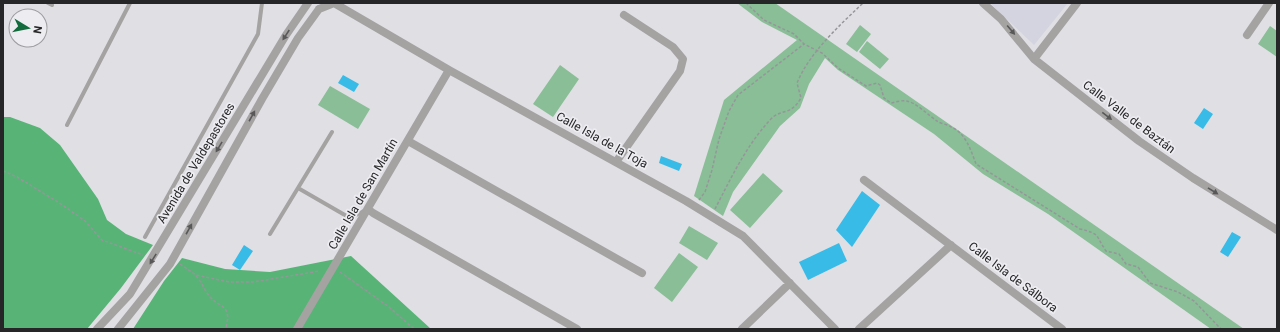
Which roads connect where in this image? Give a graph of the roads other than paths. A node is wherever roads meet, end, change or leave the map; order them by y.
1 (130, 3) edge
2 (262, 3) edge
3 (308, 3) edge
4 (334, 3) edge
5 (983, 3) edge
6 (1077, 3) edge
7 (1269, 3) edge
8 (316, 6) edge
9 (624, 15) dead end
10 (1247, 35) dead end
11 (1034, 59) junction
12 (449, 70) junction
13 (67, 126) dead end
14 (332, 132) dead end
15 (408, 141) junction
16 (616, 162) junction
17 (864, 180) dead end
18 (298, 188) junction
19 (368, 209) junction
20 (1277, 230) edge
21 (270, 234) dead end
22 (145, 237) dead end
23 (951, 245) junction
24 (642, 273) dead end
25 (790, 283) junction
26 (97, 329) edge
27 (118, 329) edge
28 (297, 329) edge
29 (577, 329) edge
30 (742, 329) edge
31 (835, 329) edge
32 (859, 329) edge
33 (1062, 329) edge

1 - 13 lane
2 - 22 lane
3 -> 26 street, Avenida de Valdepastores
4 - 8 street
4 - 12 street, Calle Isla de la Toja
5 -> 11 street, Calle Valle de Baztán
6 - 11 street
7 - 10 street
27 -> 8 street, Avenida de Valdepastores
9 - 16 street
11 -> 20 street, Calle Valle de Baztán
12 - 15 street, Calle Isla de San Martín
12 - 16 street, Calle Isla de la Toja
14 - 18 lane
15 - 19 street, Calle Isla de San Martín
15 - 24 street
16 - 25 street, Calle Isla de la Toja
17 - 23 street, Calle Isla de Sálbora
18 - 19 lane
18 - 21 lane
19 - 28 street, Calle Isla de San Martín
19 - 29 street
23 - 32 street, Calle Isla de Sálbora
23 - 33 street, Calle Isla de Sálbora
25 - 30 street
25 - 31 street, Calle Isla de la Toja

